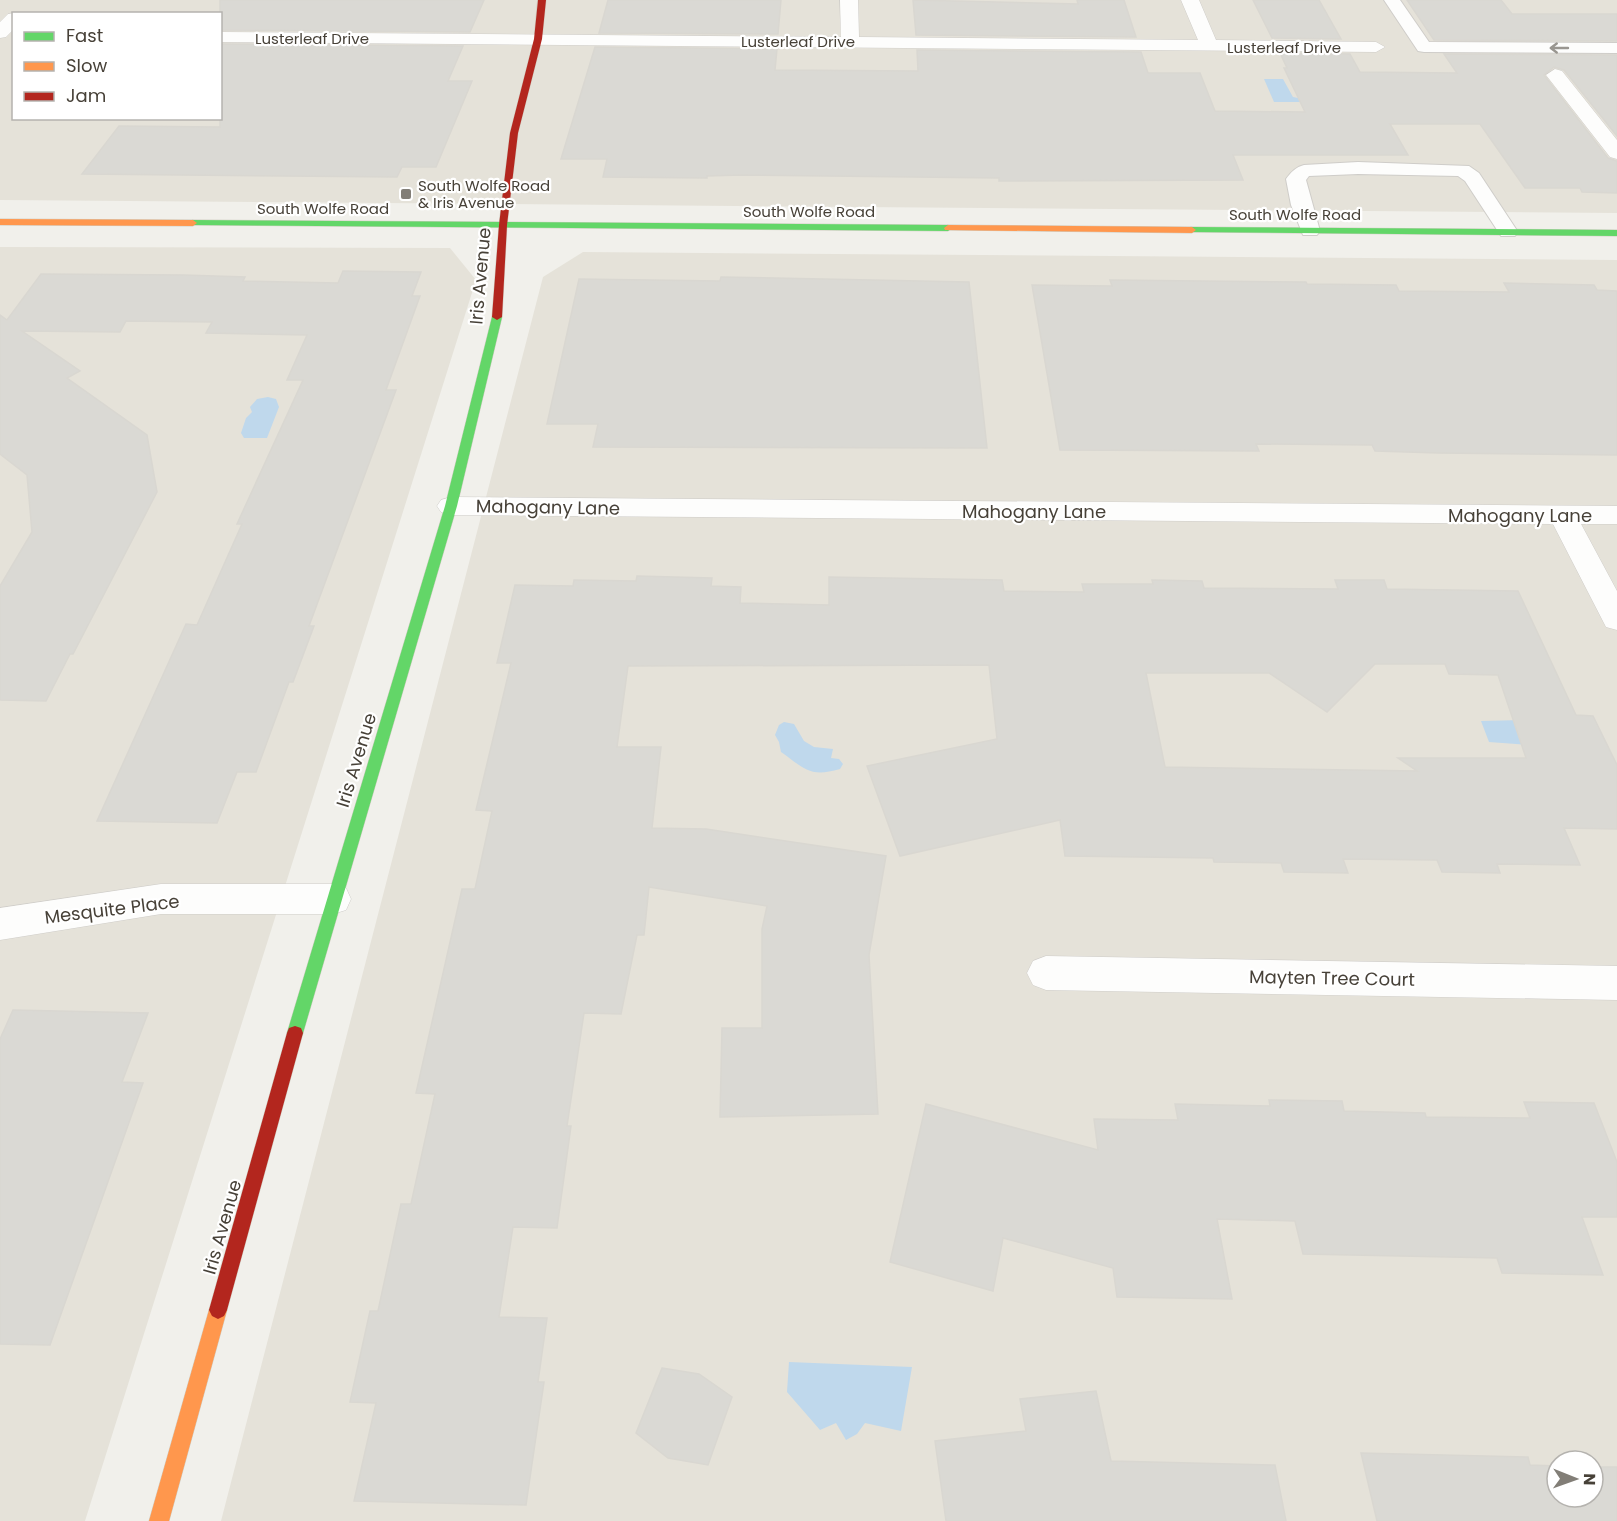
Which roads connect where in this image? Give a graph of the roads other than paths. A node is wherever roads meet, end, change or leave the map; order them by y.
1 (542, 0) edge
2 (849, 0) edge
3 (1190, 0) edge
4 (1392, 0) edge
5 (12, 21) edge
6 (0, 34) edge
7 (222, 37) edge
8 (538, 39) junction
9 (850, 41) junction
10 (1210, 47) junction
11 (1376, 47) dead end
12 (1617, 48) edge
13 (1556, 75) dead end
14 (1617, 153) edge
15 (0, 222) edge
16 (503, 225) junction
17 (1310, 231) junction
18 (1508, 232) junction
19 (1617, 233) edge
20 (451, 506) junction
21 (1562, 515) junction
22 (1617, 515) edge
23 (1617, 619) edge
24 (333, 899) junction
25 (0, 924) edge
26 (1047, 973) dead end
27 (1617, 983) edge
28 (159, 1521) edge

1 - 8 street, Iris Avenue
2 - 9 street
3 - 10 street
12 -> 4 lane
5 - 6 street
7 - 8 street, Lusterleaf Drive
8 - 9 street, Lusterleaf Drive
8 - 16 street, Iris Avenue
9 - 10 street, Lusterleaf Drive
10 - 11 street, Lusterleaf Drive
13 - 14 street
15 - 16 street, South Wolfe Road
16 - 17 street, South Wolfe Road
16 - 20 street, Iris Avenue
17 - 18 street, South Wolfe Road
17 - 18 lane
18 - 19 street, South Wolfe Road
20 - 21 street, Mahogany Lane
20 - 24 street, Iris Avenue
21 - 22 street, Mahogany Lane
21 - 23 street
24 - 25 street, Mesquite Place
24 - 28 street, Iris Avenue
26 - 27 street, Mayten Tree Court

